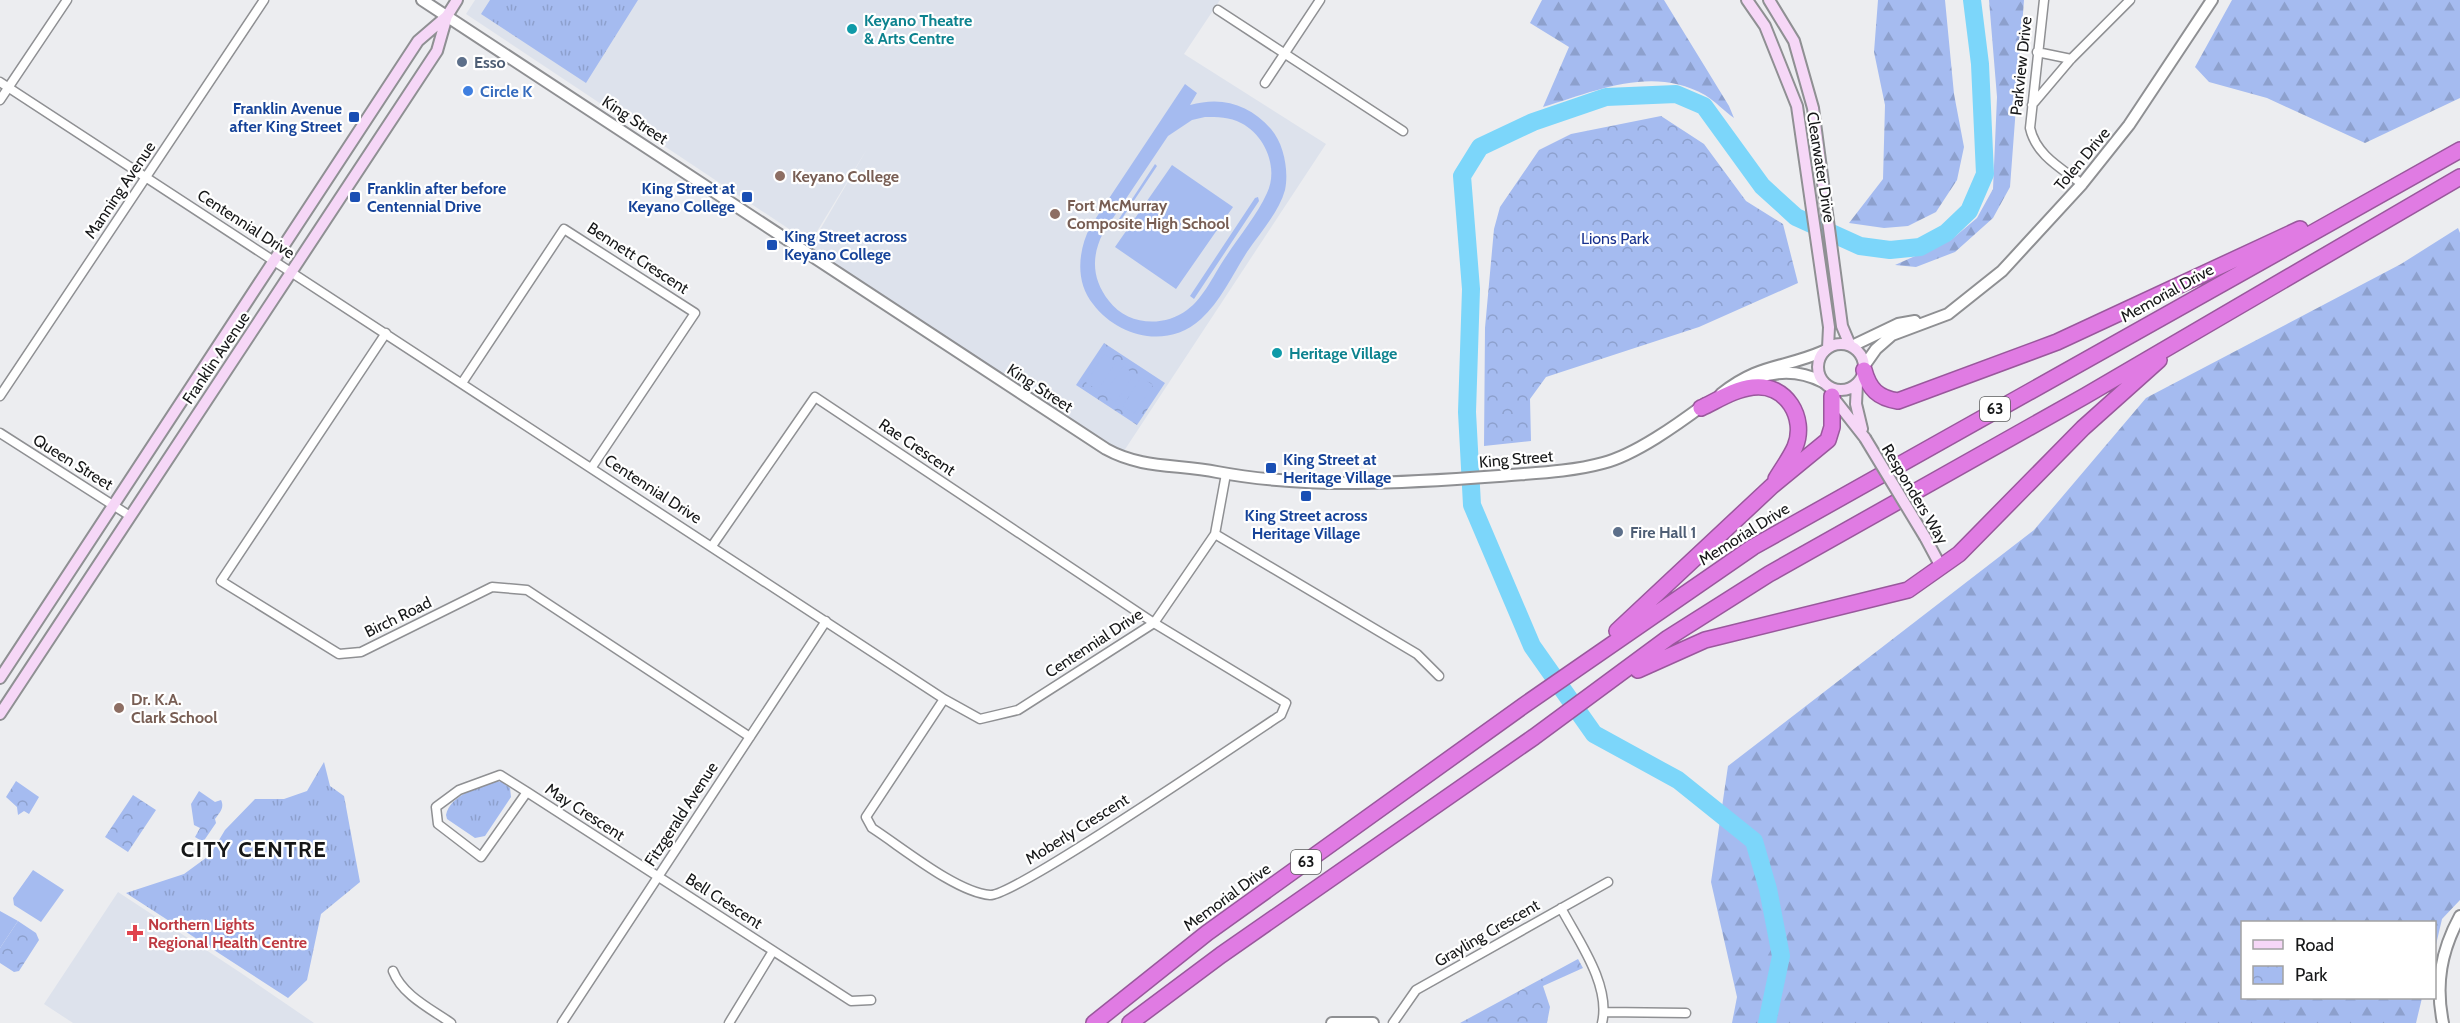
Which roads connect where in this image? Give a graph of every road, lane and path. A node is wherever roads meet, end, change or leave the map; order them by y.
1 (67, 0) edge
2 (264, 0) edge
3 (422, 0) edge
4 (457, 0) edge
5 (1320, 0) edge
6 (1747, 0) edge
7 (1769, 0) edge
8 (2044, 0) edge
9 (2130, 0) edge
10 (2211, 0) edge
11 (1218, 10) dead end
12 (447, 15) junction
13 (2037, 52) junction
14 (1284, 53) junction
15 (2071, 59) junction
16 (0, 82) edge
17 (1265, 83) dead end
18 (8, 88) junction
19 (0, 100) edge
20 (2031, 105) junction
21 (1402, 131) dead end
22 (2460, 150) edge
23 (2417, 175) junction
24 (146, 177) junction
25 (2460, 177) edge
26 (2082, 184) junction
27 (275, 260) junction
28 (291, 271) junction
29 (1948, 314) junction
30 (386, 333) junction
31 (2186, 337) junction
32 (1851, 346) junction
33 (1826, 350) junction
34 (1862, 373) junction
35 (462, 383) junction
36 (1827, 387) junction
37 (1722, 392) junction
38 (0, 396) edge
39 (1701, 408) junction
40 (0, 434) edge
41 (1865, 438) junction
42 (592, 467) junction
43 (1226, 474) junction
44 (1772, 486) junction
45 (114, 505) junction
46 (130, 516) junction
47 (1215, 534) junction
48 (712, 546) junction
49 (1940, 565) junction
50 (826, 621) junction
51 (1154, 623) junction
52 (1585, 663) junction
53 (1439, 675) dead end
54 (0, 678) edge
55 (1606, 686) junction
56 (944, 699) junction
57 (0, 714) edge
58 (750, 738) junction
59 (527, 792) junction
60 (658, 876) junction
61 (1608, 882) dead end
62 (1561, 908) junction
63 (2460, 916) edge
64 (773, 951) junction
65 (393, 971) dead end
66 (871, 1000) dead end
67 (1605, 1012) junction
68 (1686, 1013) dead end
69 (452, 1023) edge
70 (562, 1023) edge
71 (729, 1023) edge
72 (1094, 1023) edge
73 (1130, 1023) edge
74 (1332, 1023) edge
75 (1373, 1023) edge
76 (1393, 1023) edge
77 (1602, 1023) edge
78 (2443, 1023) edge

1 - 18 street
2 - 24 street, Manning Avenue
3 - 12 street, King Street
4 - 12 main road, Franklin Avenue
5 - 14 street
6 - 33 main road, Clearwater Drive
7 - 32 main road, Clearwater Drive
8 - 13 street, Parkview Drive
9 - 15 street
10 - 26 street, Tolen Drive
11 - 14 street
12 - 27 main road, Franklin Avenue
12 - 28 main road, Franklin Avenue
12 - 43 street, King Street
13 - 15 street
13 - 20 street, Parkview Drive
14 - 17 street
14 - 21 street
15 - 20 street
16 - 18 street, Centennial Drive
18 - 19 street
18 - 24 street, Centennial Drive
20 - 26 street, Parkview Drive
22 - 23 highway, Memorial Drive / 63
23 - 34 highway
23 - 52 highway, Memorial Drive / 63
24 - 27 street, Centennial Drive
24 - 38 street, Manning Avenue
25 - 31 highway, 63
26 - 29 street, Tolen Drive
27 - 28 street, Centennial Drive
27 - 45 main road, Franklin Avenue
28 - 30 street, Centennial Drive
28 - 46 main road, Franklin Avenue
29 - 32 street, Tolen Drive
29 - 34 street, Tolen Drive
30 - 35 street, Centennial Drive
30 - 58 street, Birch Road
31 - 49 highway
31 - 55 highway, 63
32 - 33 main road
32 - 34 main road
33 - 36 main road
33 - 37 street, King Street
34 - 36 main road
34 - 41 main road, Responders Way
35 - 42 street, Centennial Drive
35 - 42 street, Bennett Crescent
36 - 37 street, King Street
36 - 41 main road, Responders Way
36 - 44 highway
37 - 39 street, King Street
39 - 43 street, King Street
39 - 44 highway
40 - 45 street, Queen Street
41 - 49 main road, Responders Way, bridge
42 - 48 street, Centennial Drive
43 - 47 street, Centennial Drive
44 - 52 highway
45 - 46 street, Queen Street
45 - 54 main road, Franklin Avenue
46 - 57 main road, Franklin Avenue
47 - 51 street, Centennial Drive
47 - 53 street
48 - 50 street, Centennial Drive
48 - 51 street, Rae Crescent
49 - 55 highway
50 - 56 street, Centennial Drive
50 - 58 street, Fitzgerald Avenue
51 - 56 street, Centennial Drive
51 - 56 street, Moberly Crescent
52 - 72 highway, Memorial Drive / 63
55 - 73 highway, 63
58 - 60 street, Fitzgerald Avenue
59 - 59 street, May Crescent
59 - 60 street, May Crescent
60 - 64 street, Bell Crescent
60 - 70 street, Fitzgerald Avenue
61 - 62 street
62 - 67 street, Grayling Crescent
62 - 76 street, Grayling Crescent
63 - 78 street
64 - 66 street, Bell Crescent
64 - 71 street
65 - 69 street
67 - 68 street
67 - 77 street, Grayling Crescent
74 - 75 street

